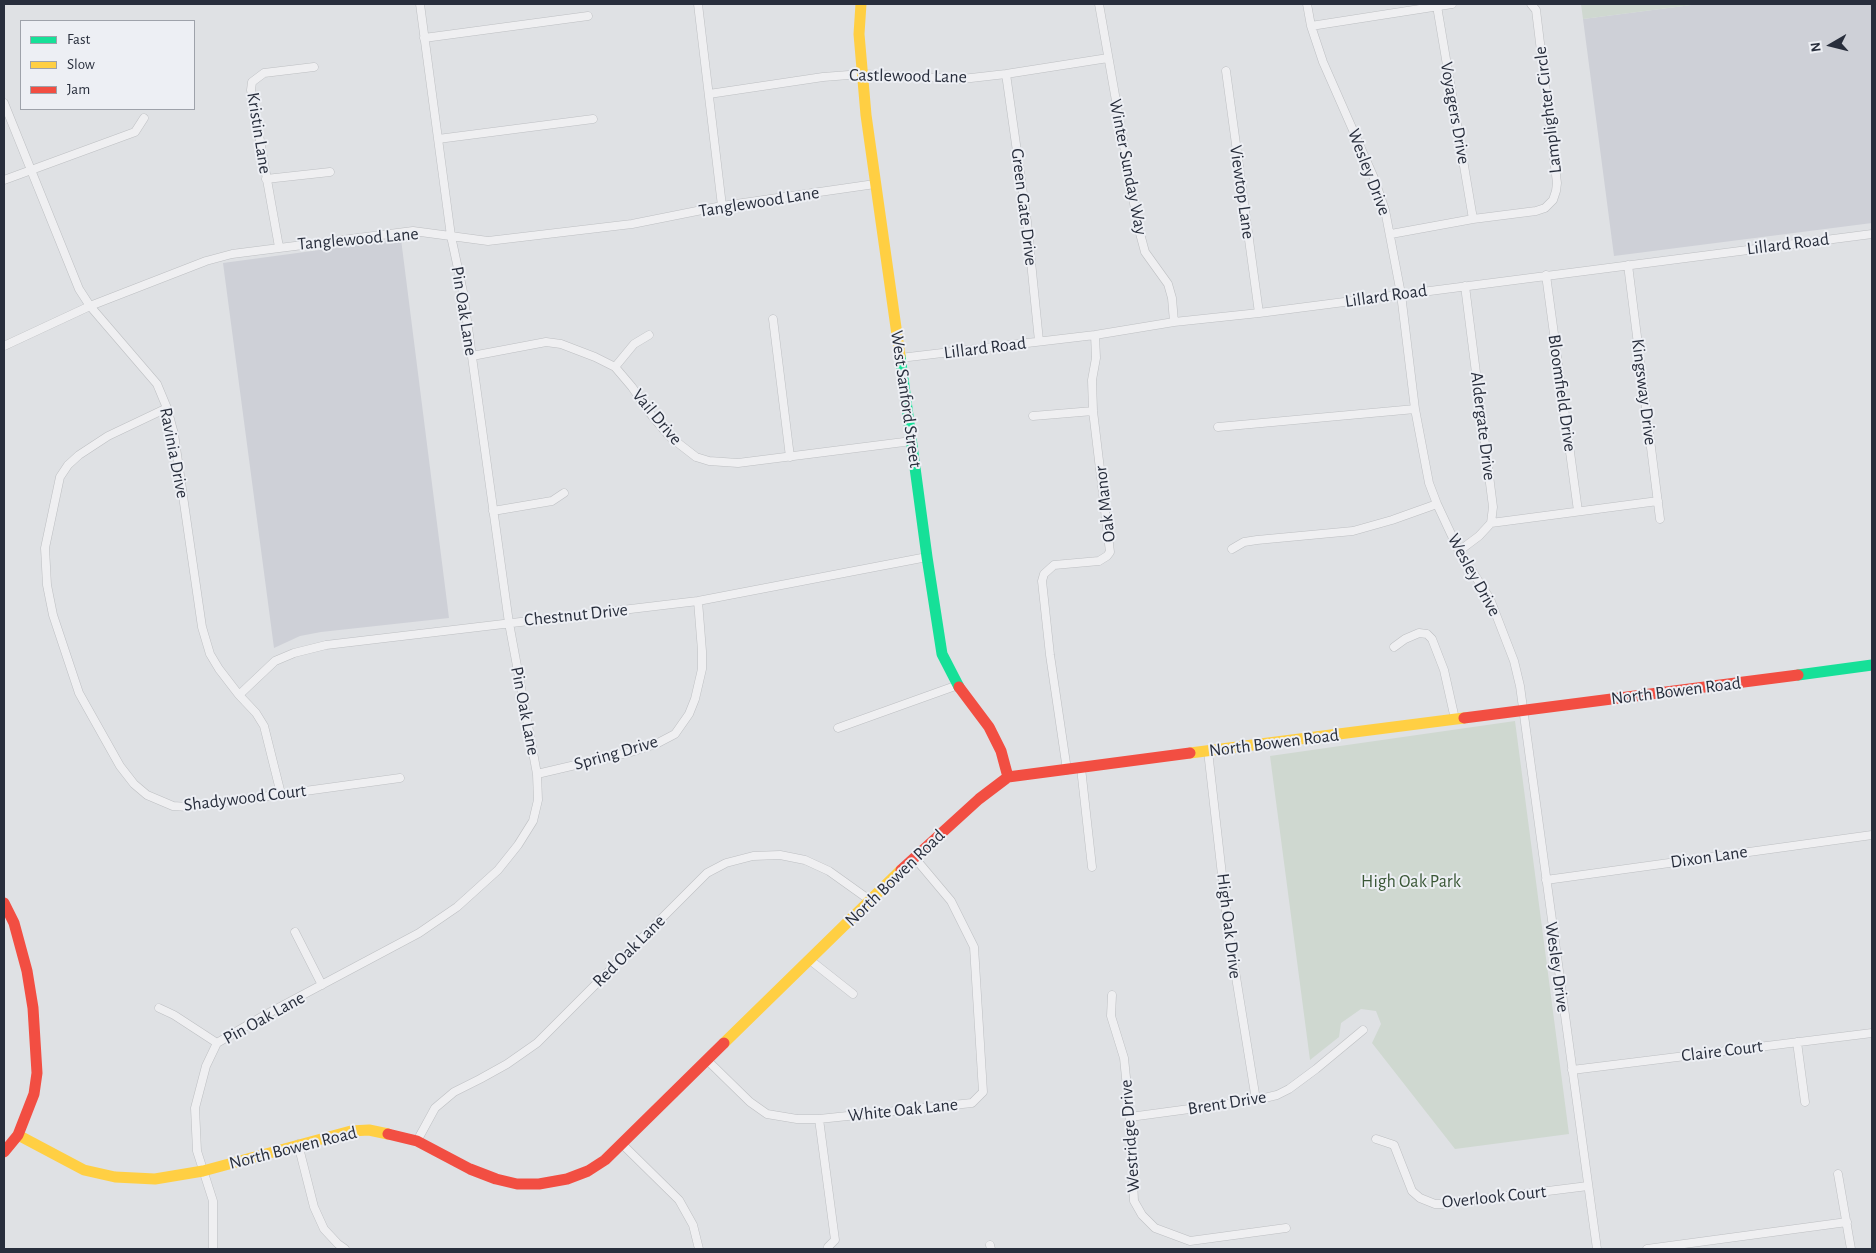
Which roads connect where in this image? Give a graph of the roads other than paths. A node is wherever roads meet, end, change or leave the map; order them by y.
1 (420, 4) edge
2 (698, 4) edge
3 (861, 4) edge
4 (1099, 4) edge
5 (1307, 4) edge
6 (1452, 4) edge
7 (1531, 4) edge
8 (1436, 6) junction
9 (588, 16) dead end
10 (1311, 26) junction
11 (424, 38) junction
12 (1108, 58) junction
13 (314, 67) dead end
14 (1226, 71) dead end
15 (862, 74) junction
16 (1006, 74) junction
17 (708, 94) junction
18 (4, 103) edge
19 (144, 118) dead end
20 (593, 119) dead end
21 (438, 140) junction
22 (30, 170) junction
23 (330, 172) dead end
24 (266, 179) junction
25 (4, 180) edge
26 (876, 184) junction
27 (722, 206) junction
28 (1473, 219) junction
29 (1391, 234) junction
30 (1872, 234) edge
31 (451, 236) junction
32 (278, 247) junction
33 (1628, 265) junction
34 (1546, 275) junction
35 (1465, 286) junction
36 (1401, 294) junction
37 (90, 306) junction
38 (1259, 313) junction
39 (773, 319) dead end
40 (1174, 322) junction
41 (1095, 335) junction
42 (649, 336) dead end
43 (1039, 341) junction
44 (4, 346) edge
45 (472, 356) junction
46 (900, 358) junction
47 (615, 367) junction
48 (167, 408) junction
49 (1415, 409) junction
50 (1093, 411) junction
51 (1033, 416) dead end
52 (1218, 427) dead end
53 (912, 441) junction
54 (790, 457) junction
55 (564, 493) dead end
56 (1658, 501) junction
57 (1437, 504) junction
58 (493, 511) junction
59 (1578, 512) junction
60 (1660, 519) dead end
61 (1490, 523) junction
62 (1232, 549) dead end
63 (1459, 551) junction
64 (927, 557) junction
65 (698, 601) junction
66 (509, 623) junction
67 (1394, 647) dead end
68 (1872, 665) edge
69 (958, 685) junction
70 (239, 695) junction
71 (1523, 710) junction
72 (1455, 719) junction
73 (838, 728) dead end
74 (1208, 751) junction
75 (1081, 768) junction
76 (1067, 770) junction
77 (537, 774) junction
78 (1008, 777) junction
79 (400, 778) dead end
80 (280, 794) junction
81 (1872, 835) edge
82 (914, 857) junction
83 (1092, 868) dead end
84 (1546, 880) junction
85 (871, 901) junction
86 (4, 903) edge
87 (295, 932) dead end
88 (810, 960) junction
89 (322, 985) junction
90 (853, 994) dead end
91 (1112, 995) dead end
92 (159, 1008) dead end
93 (1363, 1030) dead end
94 (1872, 1033) edge
95 (1797, 1042) junction
96 (217, 1043) junction
97 (707, 1060) junction
98 (1572, 1070) junction
99 (1256, 1100) junction
100 (1805, 1102) dead end
101 (1130, 1117) junction
102 (819, 1119) junction
103 (18, 1135) junction
104 (1376, 1139) dead end
105 (417, 1141) junction
106 (298, 1144) junction
107 (622, 1144) junction
108 (4, 1152) edge
109 (203, 1171) junction
110 (1838, 1174) dead end
111 (1588, 1186) junction
112 (1847, 1222) junction
113 (1286, 1228) dead end
114 (828, 1247) dead end
115 (213, 1249) edge
116 (344, 1249) edge
117 (698, 1249) edge
118 (1596, 1249) edge
119 (1647, 1249) edge
120 (1851, 1249) edge

1 - 11 street, Pin Oak Lane
2 - 17 street
3 - 15 street, West Sanford Street
4 - 12 street, Winter Sunday Way
5 - 10 street, Wesley Drive
6 - 8 street
7 - 28 street, Lamplighter Circle
8 - 10 street
8 - 28 street, Voyagers Drive
9 - 11 street
10 - 29 street, Wesley Drive
11 - 21 street, Pin Oak Lane
12 - 16 street, Castlewood Lane
12 - 40 street, Winter Sunday Way
13 - 24 street, Kristin Lane
14 - 38 street, Viewtop Lane
15 - 16 street, Castlewood Lane
15 - 17 street, Castlewood Lane
15 - 26 street, West Sanford Street
16 - 43 street, Green Gate Drive
17 - 27 street
18 - 22 street, Ravinia Drive
19 - 22 street
20 - 21 street
21 - 31 street, Pin Oak Lane
22 - 25 street
22 - 37 street, Ravinia Drive
23 - 24 street
24 - 32 street, Kristin Lane
26 - 27 street, Tanglewood Lane
26 - 46 street, West Sanford Street
27 - 31 street, Tanglewood Lane
28 - 29 street, Lamplighter Circle
29 - 36 street, Wesley Drive
30 - 33 street, Lillard Road
31 - 32 street, Tanglewood Lane
31 - 45 street, Pin Oak Lane
32 - 37 street, Tanglewood Lane
33 - 34 street, Lillard Road
33 - 56 street, Kingsway Drive
34 - 35 street, Lillard Road
34 - 59 street, Bloomfield Drive
35 - 36 street, Lillard Road
35 - 61 street, Aldergate Drive
36 - 38 street, Lillard Road
36 - 49 street, Wesley Drive
37 - 44 street, Tanglewood Lane
37 - 48 street, Ravinia Drive
38 - 40 street, Lillard Road
39 - 54 street
40 - 41 street, Lillard Road
41 - 43 street, Lillard Road
41 - 50 street, Oak Manor
42 - 47 street
43 - 46 street, Lillard Road
45 - 47 street, Vail Drive
45 - 58 street, Pin Oak Lane
46 - 53 street, West Sanford Street
47 - 54 street, Vail Drive
48 - 70 street, Ravinia Drive
48 - 80 street, Shadywood Court
49 - 52 street
49 - 57 street, Wesley Drive
50 - 51 street
50 - 76 street, Oak Manor
53 - 54 street, Vail Drive
53 - 64 street, West Sanford Street
55 - 58 street
56 - 59 street
56 - 60 street, Kingsway Drive
57 - 62 street
57 - 63 street, Wesley Drive
58 - 66 street, Pin Oak Lane
59 - 61 street
61 - 63 street
63 - 71 street, Wesley Drive
64 - 65 street, Chestnut Drive
64 - 69 street, West Sanford Street
65 - 66 street, Chestnut Drive
65 - 77 street, Spring Drive
66 - 70 street, Chestnut Drive
66 - 77 street, Pin Oak Lane
67 - 72 street
68 - 71 street, North Bowen Road
69 - 73 street
69 - 78 street, West Sanford Street
70 - 80 street, Ravinia Drive
71 - 72 street, North Bowen Road
71 - 84 street, Wesley Drive
72 - 74 street, North Bowen Road
74 - 75 street, North Bowen Road
74 - 99 street, High Oak Drive
75 - 76 street, North Bowen Road
75 - 83 street
76 - 78 street, North Bowen Road
77 - 89 street, Pin Oak Lane
78 - 82 street, North Bowen Road
79 - 80 street, Shadywood Court
81 - 84 street, Dixon Lane
82 - 85 street, North Bowen Road
82 - 102 street, White Oak Lane
84 - 98 street, Wesley Drive
85 - 88 street, North Bowen Road
85 - 105 street, Red Oak Lane
86 - 103 street
87 - 89 street
88 - 90 street
88 - 97 street, North Bowen Road
89 - 96 street, Pin Oak Lane
91 - 101 street, Westridge Drive
92 - 96 street
93 - 99 street, Brent Drive
94 - 95 street, Claire Court
95 - 98 street, Claire Court
95 - 100 street
96 - 109 street, Pin Oak Lane
97 - 102 street, White Oak Lane
97 - 107 street, North Bowen Road
98 - 111 street, Wesley Drive
99 - 101 street, Brent Drive
101 - 113 street, Westridge Drive
102 - 114 street
103 - 108 street
103 - 109 street, North Bowen Road
104 - 111 street, Overlook Court
105 - 106 street, North Bowen Road
105 - 107 street, North Bowen Road
106 - 109 street, North Bowen Road
106 - 116 street
107 - 117 street
109 - 115 street, Pin Oak Lane
110 - 112 street
111 - 118 street, Wesley Drive
112 - 119 street
112 - 120 street

